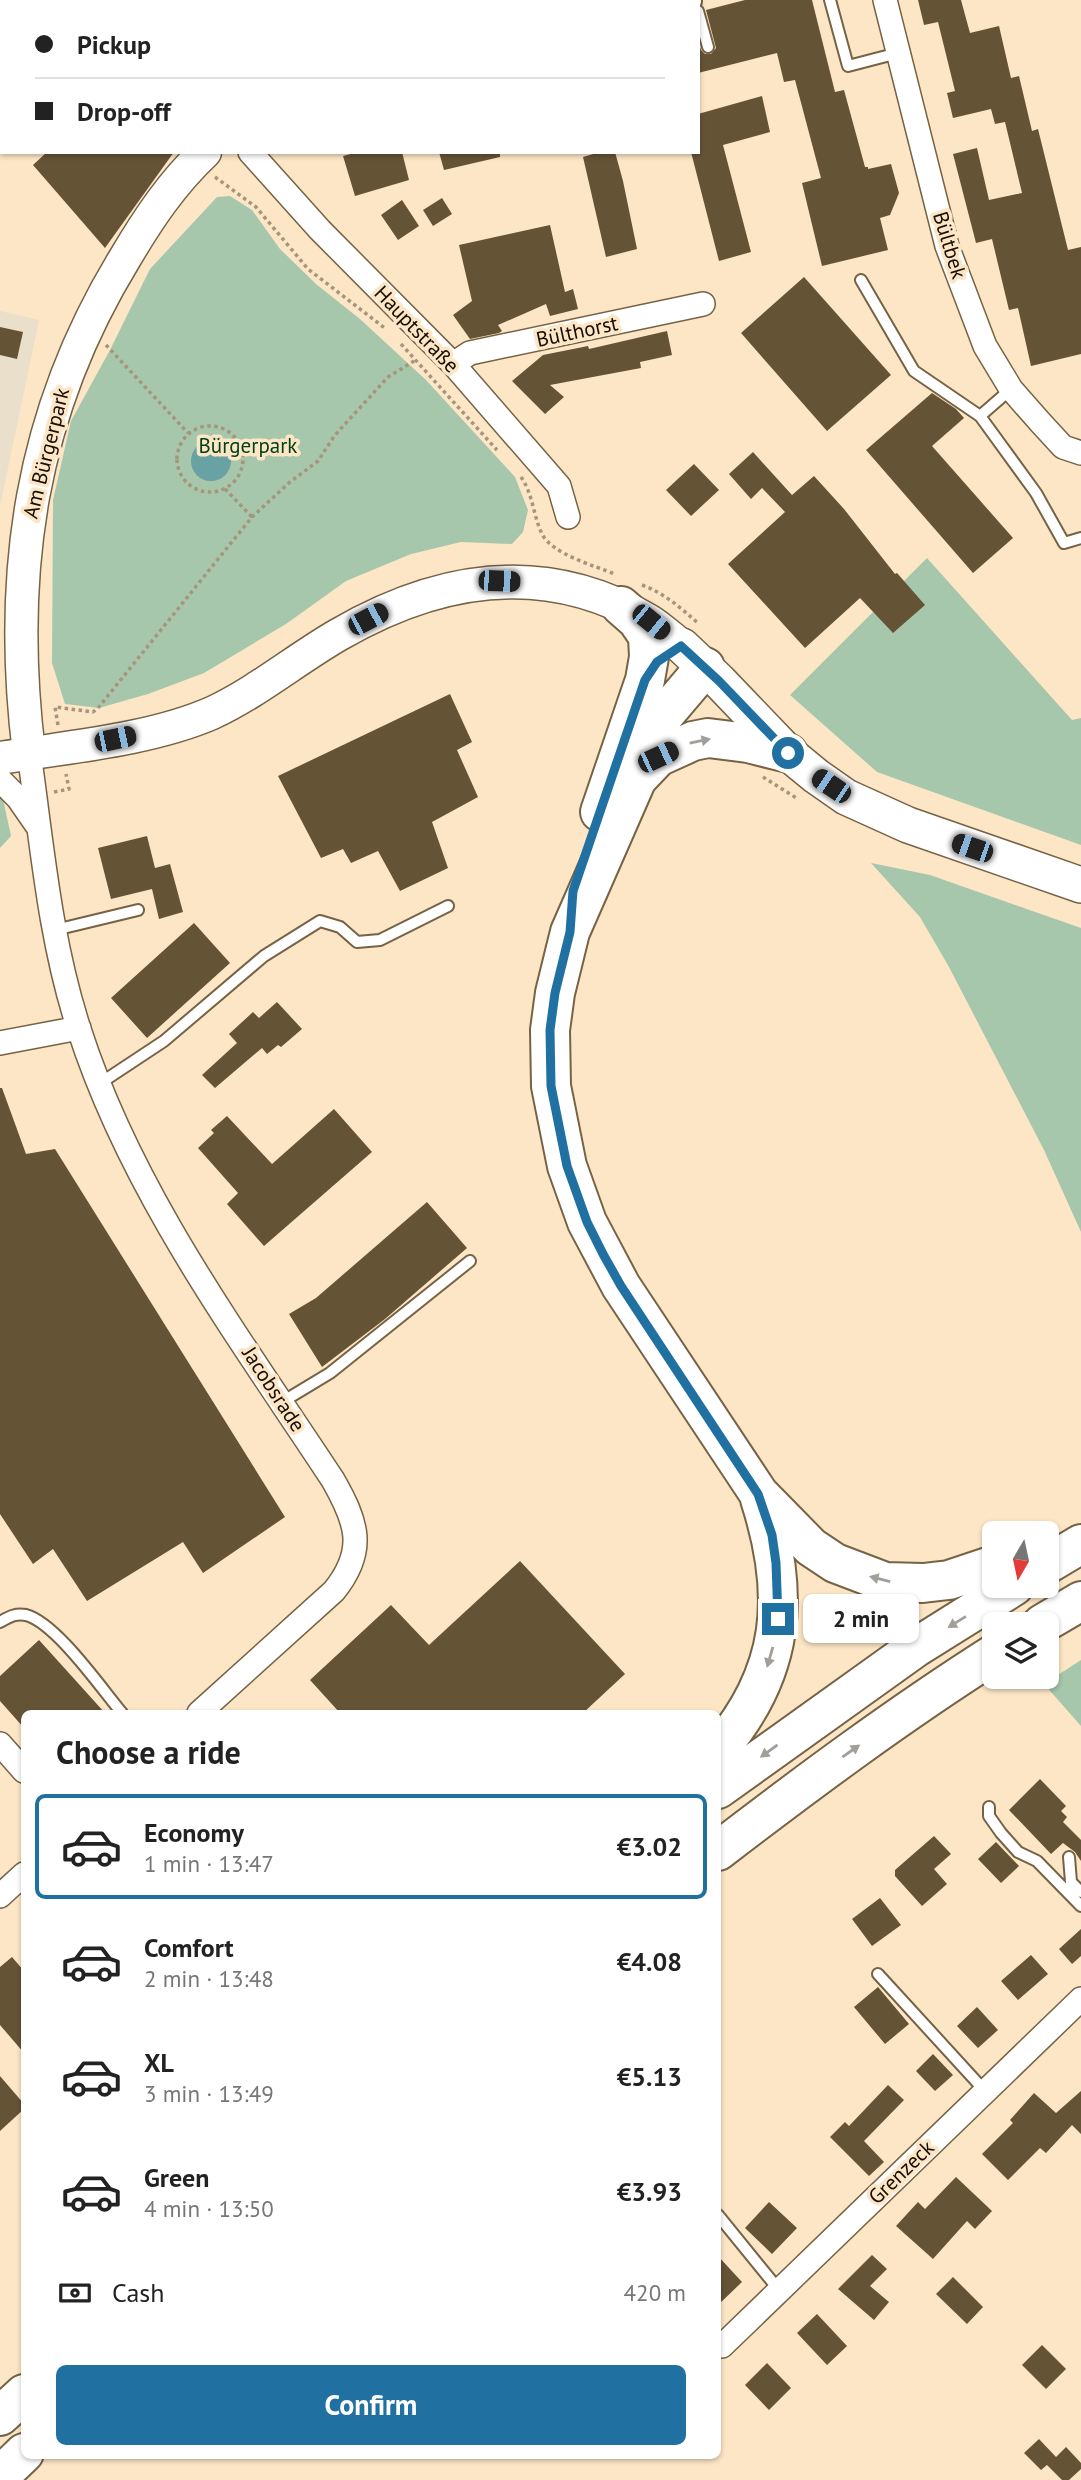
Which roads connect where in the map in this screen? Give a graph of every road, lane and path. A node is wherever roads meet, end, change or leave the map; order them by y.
1 (830, 0) edge
2 (885, 0) edge
3 (700, 17) edge
4 (708, 47) dead end
5 (898, 53) junction
6 (252, 154) edge
7 (201, 156) edge
8 (861, 280) dead end
9 (704, 304) dead end
10 (87, 325) junction
11 (415, 361) junction
12 (453, 364) junction
13 (1011, 389) junction
14 (980, 416) junction
15 (188, 433) junction
16 (498, 451) dead end
17 (1081, 453) edge
18 (517, 471) dead end
19 (225, 489) junction
20 (252, 517) junction
21 (568, 517) dead end
22 (1081, 538) edge
23 (626, 588) junction
24 (656, 590) dead end
25 (693, 657) junction
26 (645, 680) junction
27 (93, 712) dead end
28 (788, 753) junction
29 (15, 756) edge
30 (0, 780) edge
31 (40, 829) junction
32 (592, 885) junction
33 (1081, 886) edge
34 (448, 906) dead end
35 (138, 910) dead end
36 (55, 930) junction
37 (570, 932) junction
38 (79, 1028) junction
39 (0, 1043) edge
40 (99, 1084) junction
41 (470, 1261) dead end
42 (282, 1402) junction
43 (758, 1494) junction
44 (982, 1569) edge
45 (995, 1598) edge
46 (1081, 1601) edge
47 (1059, 1614) edge
48 (0, 1622) edge
49 (982, 1662) edge
50 (119, 1710) edge
51 (203, 1710) edge
52 (0, 1744) edge
53 (721, 1747) edge
54 (21, 1768) edge
55 (721, 1786) edge
56 (989, 1807) dead end
57 (721, 1849) edge
58 (1069, 1857) dead end
59 (21, 1877) edge
60 (1081, 1892) edge
61 (0, 1896) edge
62 (1081, 1906) edge
63 (878, 1974) dead end
64 (1081, 1999) edge
65 (985, 2091) junction
66 (721, 2220) edge
67 (779, 2290) junction
68 (722, 2347) dead end
69 (21, 2397) edge
70 (0, 2416) edge
71 (21, 2456) edge
72 (0, 2476) edge

1 - 5 lane
2 - 5 street, Bültbek
3 - 4 lane
5 - 13 street, Bültbek
6 - 12 street, Hauptstraße
7 - 10 main road, Am Bürgerpark
7 - 11 path
8 - 14 lane
9 - 12 street, Bülthorst
10 - 15 path
10 - 29 main road, Am Bürgerpark
11 - 16 path
11 - 20 path
12 - 21 street, Hauptstraße
13 - 14 lane
13 - 17 street, Bültbek
14 - 22 lane
15 - 19 path
15 - 19 path
18 - 23 path
19 - 20 path
20 - 27 path
23 - 24 path
23 - 25 main road
23 - 26 highway
23 - 29 main road
25 - 26 highway
25 - 28 main road
25 - 32 highway
26 - 37 highway
32 -> 28 highway
28 - 33 main road
29 - 31 street, Jacobsrade
30 - 31 street, Jacobsrade
31 - 36 street, Jacobsrade
32 - 37 highway
34 - 40 lane
35 - 36 lane
36 - 38 street, Jacobsrade
37 - 43 highway
38 - 39 street
38 - 40 street, Jacobsrade
40 - 42 street, Jacobsrade
41 - 42 lane
42 - 51 street, Jacobsrade
44 -> 43 highway
43 -> 53 highway
45 -> 55 highway
46 - 47 highway
48 - 50 lane
57 -> 49 highway
52 - 54 street
56 - 62 lane
58 - 60 lane
59 - 61 street
63 - 65 lane
64 - 65 street, Grenzeck
65 - 67 street, Grenzeck
66 - 67 lane
67 - 68 street, Grenzeck
69 - 70 highway
71 - 72 highway

